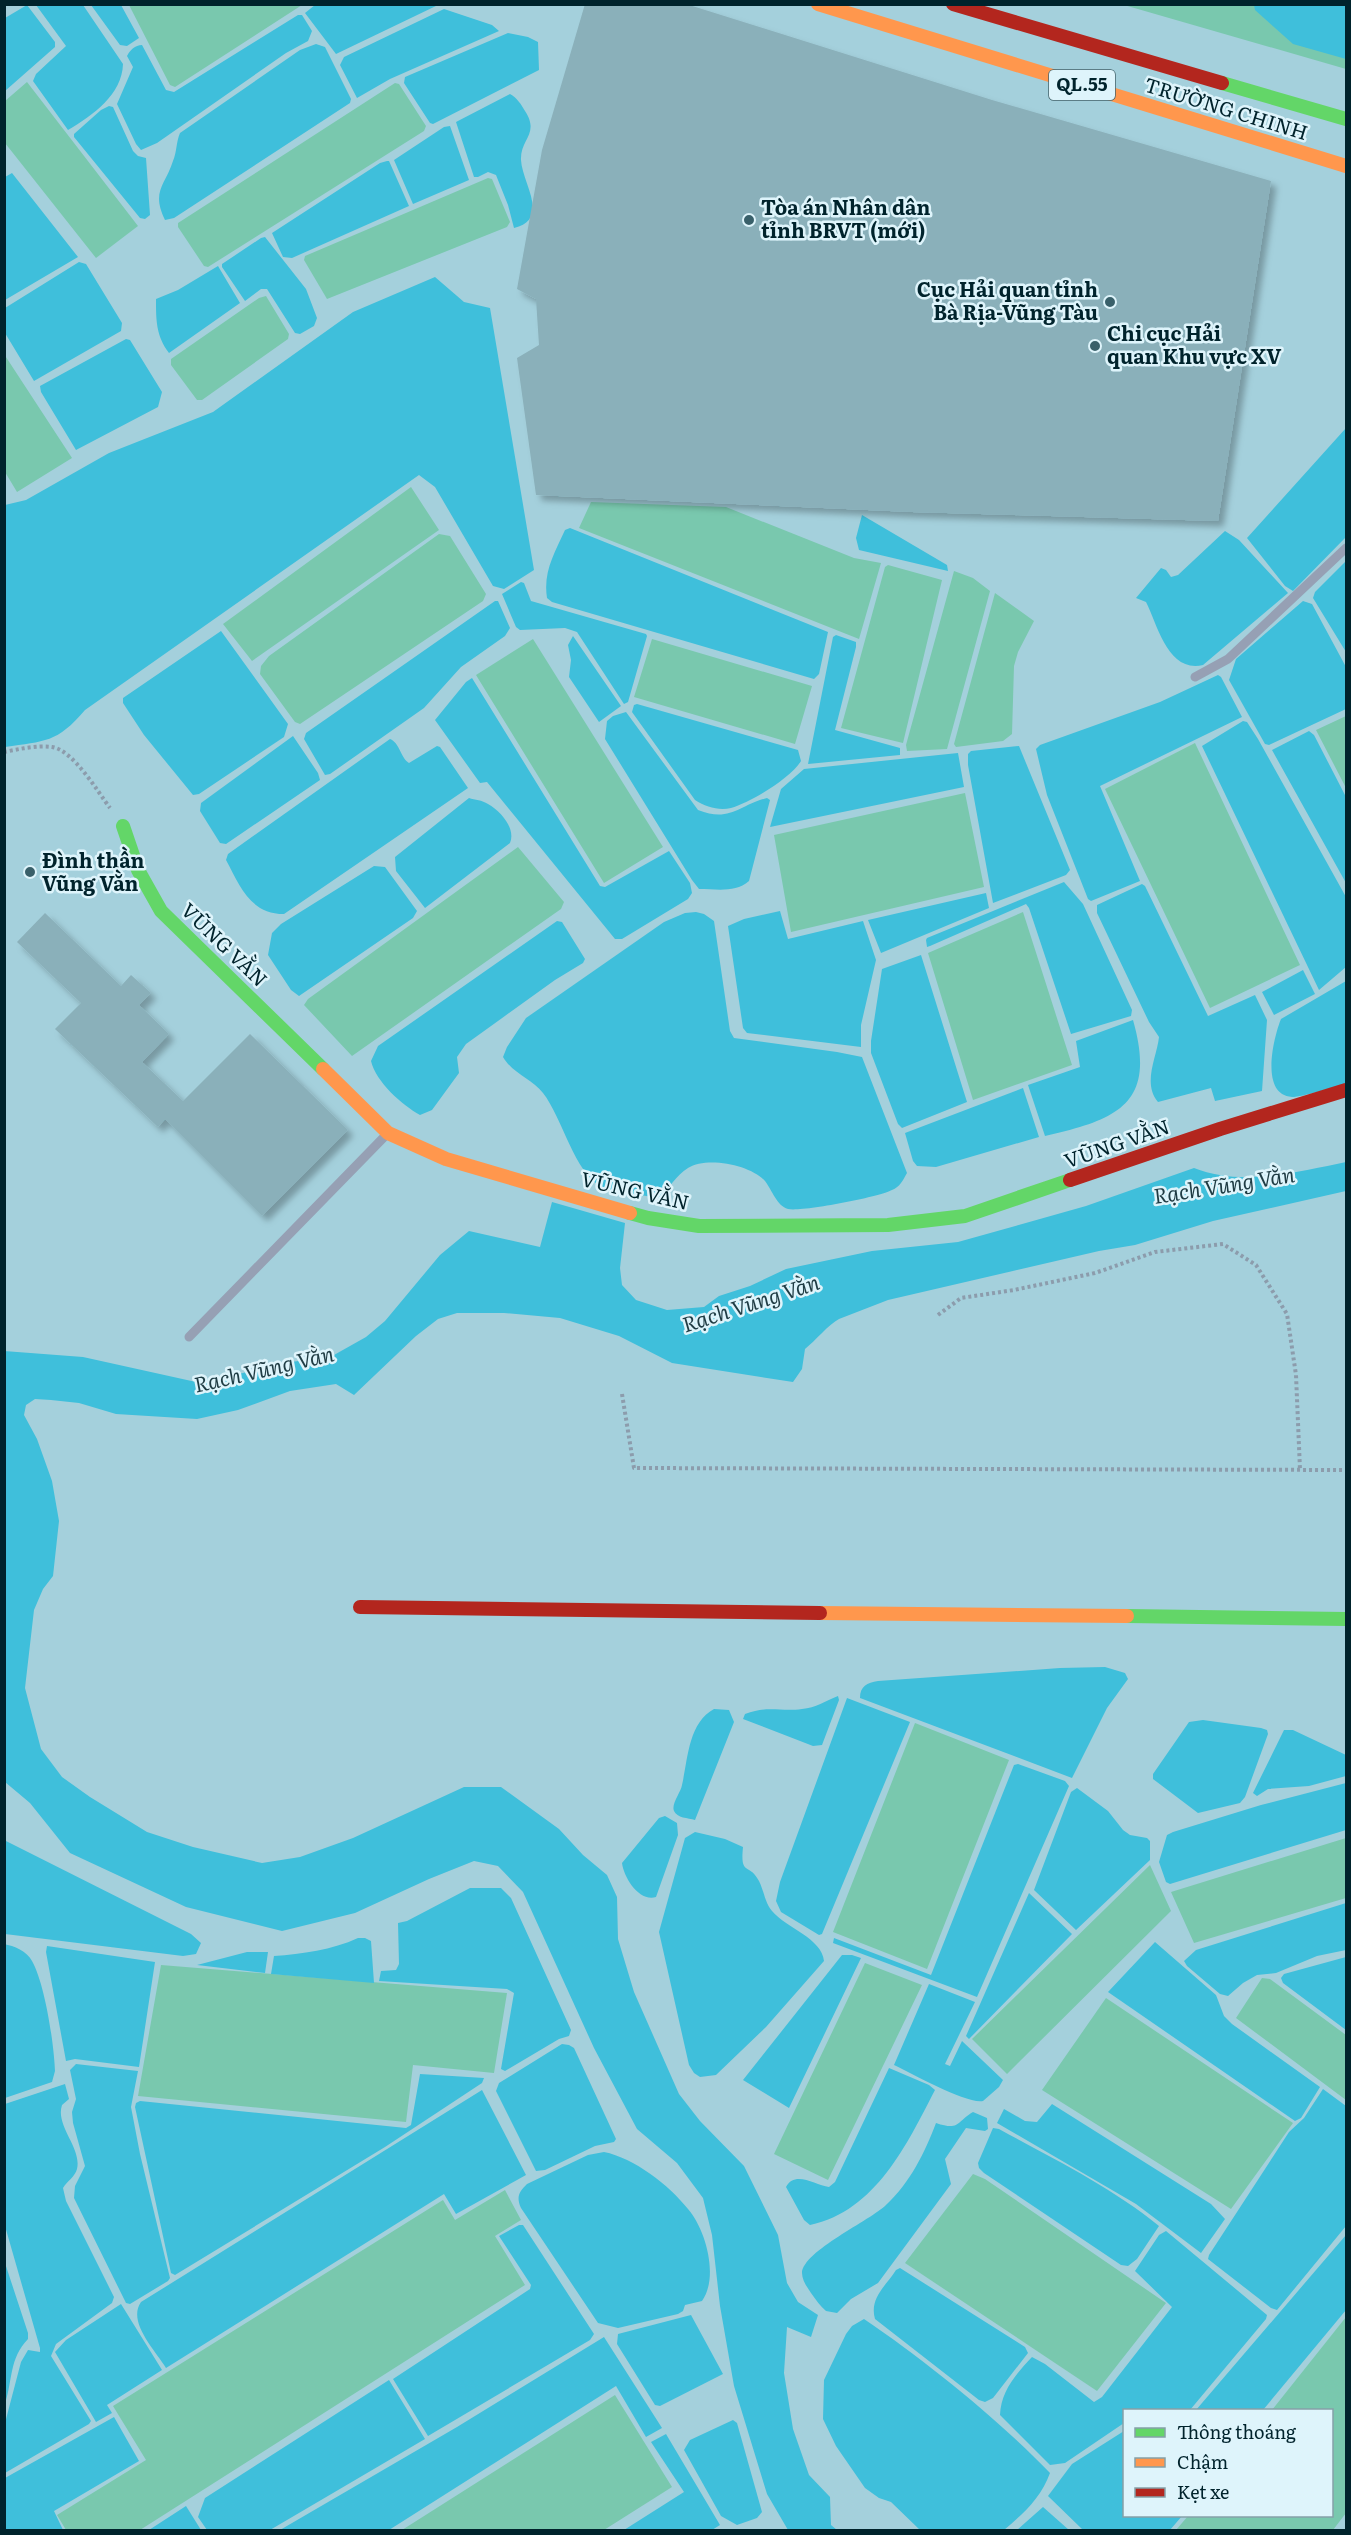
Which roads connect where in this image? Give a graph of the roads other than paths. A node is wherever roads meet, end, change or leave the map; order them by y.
1 (818, 4) edge
2 (953, 4) edge
3 (1347, 119) edge
4 (1347, 166) edge
5 (1347, 548) edge
6 (1195, 677) dead end
7 (123, 826) road end
8 (1347, 1090) edge
9 (388, 1133) junction
10 (189, 1337) dead end
11 (360, 1607) dead end
12 (1347, 1619) edge

1 - 4 main road, TRƯỜNG CHINH / QL.55
2 - 3 main road, TRƯỜNG CHINH / QL.55
5 - 6 lane
7 - 9 main road, VŨNG VẰN
8 - 9 main road, VŨNG VẰN
9 - 10 lane
11 - 12 main road

